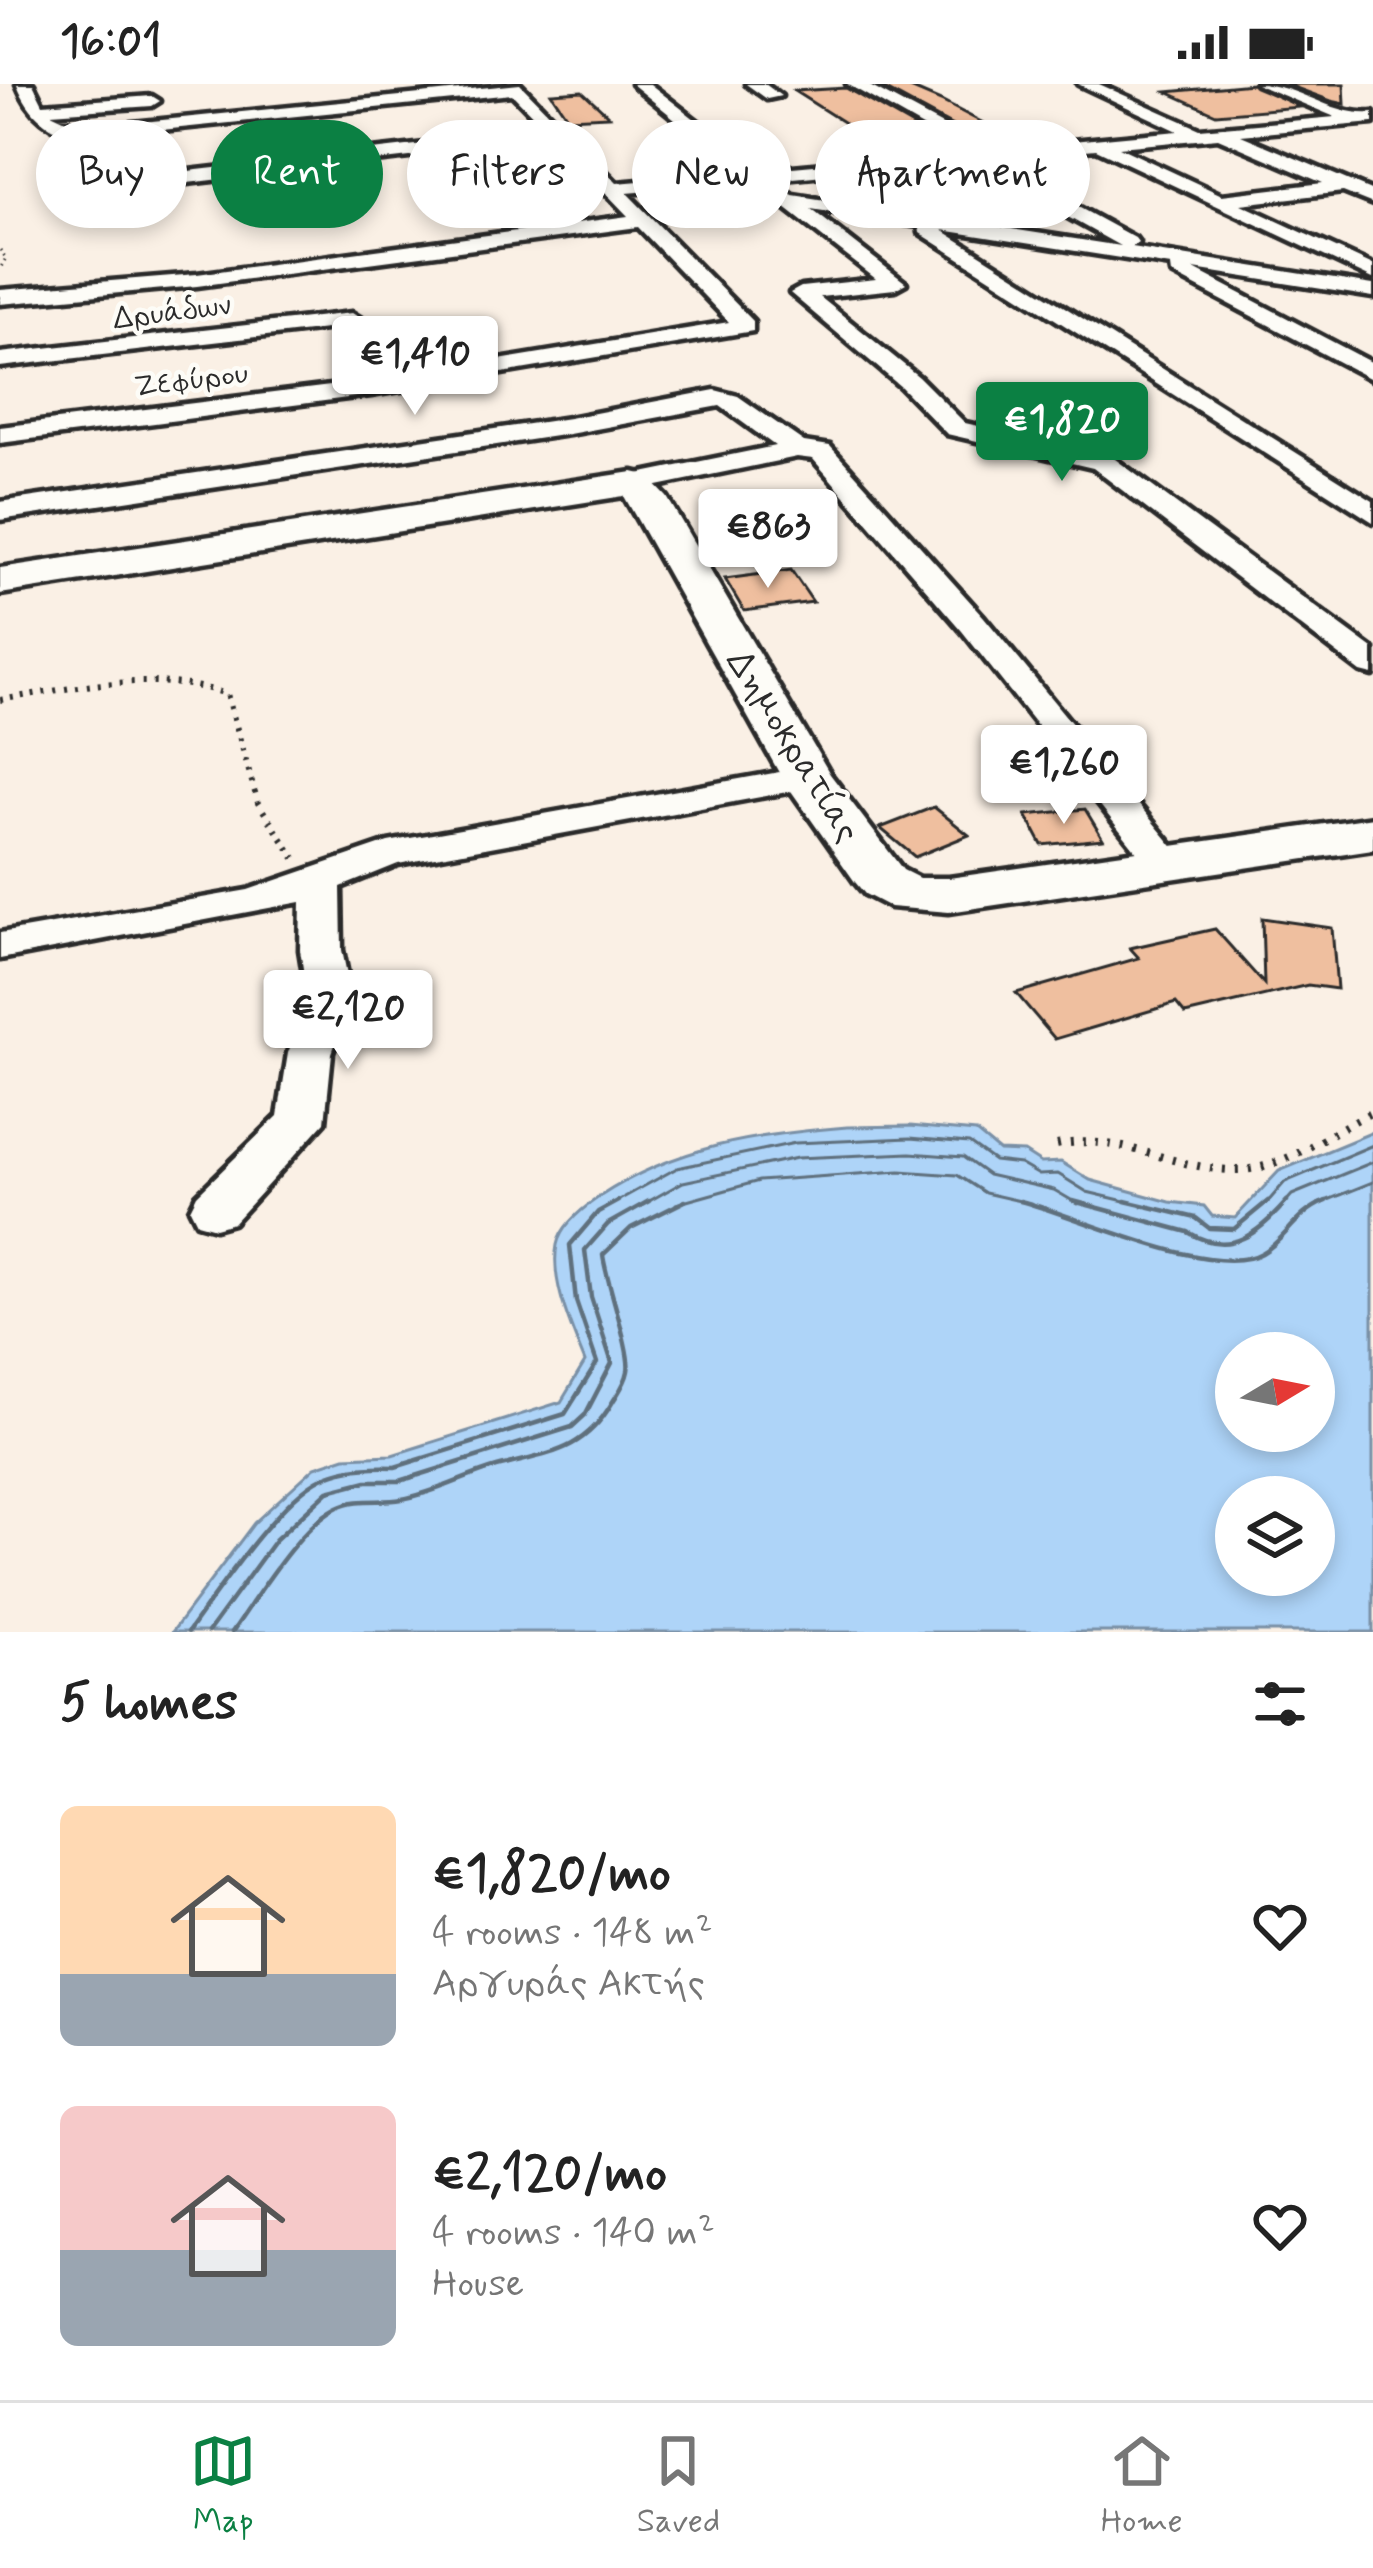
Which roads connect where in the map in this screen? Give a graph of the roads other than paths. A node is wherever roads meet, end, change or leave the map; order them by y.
1 (640, 84) edge
2 (754, 84) edge
3 (855, 84) edge
4 (1086, 84) edge
5 (1264, 84) edge
6 (30, 86) edge
7 (514, 87) edge
8 (773, 96) dead end
9 (167, 100) dead end
10 (38, 109) junction
11 (1365, 118) edge
12 (546, 120) edge
13 (685, 120) edge
14 (917, 120) edge
15 (1336, 121) junction
16 (1220, 132) junction
17 (1199, 134) junction
18 (1373, 135) edge
19 (1099, 144) junction
20 (1090, 145) edge
21 (407, 152) edge
22 (407, 165) edge
23 (395, 167) dead end
24 (187, 177) edge
25 (608, 181) edge
26 (1373, 183) edge
27 (1345, 186) junction
28 (632, 188) edge
29 (616, 189) junction
30 (1373, 198) edge
31 (1217, 201) junction
32 (791, 203) edge
33 (632, 207) edge
34 (1090, 219) edge
35 (632, 221) edge
36 (651, 228) edge
37 (924, 228) edge
38 (952, 228) edge
39 (1154, 256) junction
40 (1373, 273) edge
41 (1373, 291) edge
42 (0, 297) edge
43 (352, 320) dead end
44 (0, 360) edge
45 (1373, 373) edge
46 (0, 436) edge
47 (797, 449) junction
48 (633, 483) junction
49 (0, 512) edge
50 (1373, 513) edge
51 (0, 581) edge
52 (1373, 665) edge
53 (807, 778) junction
54 (1373, 832) edge
55 (1167, 864) junction
56 (322, 878) junction
57 (0, 946) edge
58 (215, 1209) dead end

1 - 13 street
2 - 8 street
3 - 14 street
4 - 17 street
5 - 11 street
6 - 10 street
7 - 10 street
7 - 12 street
9 - 10 street
11 - 15 street
15 - 16 street
15 - 18 street
16 - 17 street
16 - 27 street
17 - 19 street
19 - 20 street
19 - 31 street
21 - 24 street
22 - 23 street
25 - 29 street
26 - 27 street
27 - 30 street
27 - 31 street
28 - 29 street
29 - 33 street
31 - 40 street
32 - 52 street
34 - 39 street
35 - 42 street
36 - 46 street, Ζεφύρου
37 - 50 street
38 - 39 street
39 - 41 street
39 - 45 street
43 - 44 street, Δρυάδων
47 - 48 street
47 - 49 street
47 - 55 street
48 - 51 street
48 - 53 street, Δημοκρατίας
53 - 55 street, Δημοκρατίας
53 - 56 street
54 - 55 street, Δημοκρατίας
56 - 57 street
56 - 58 street

